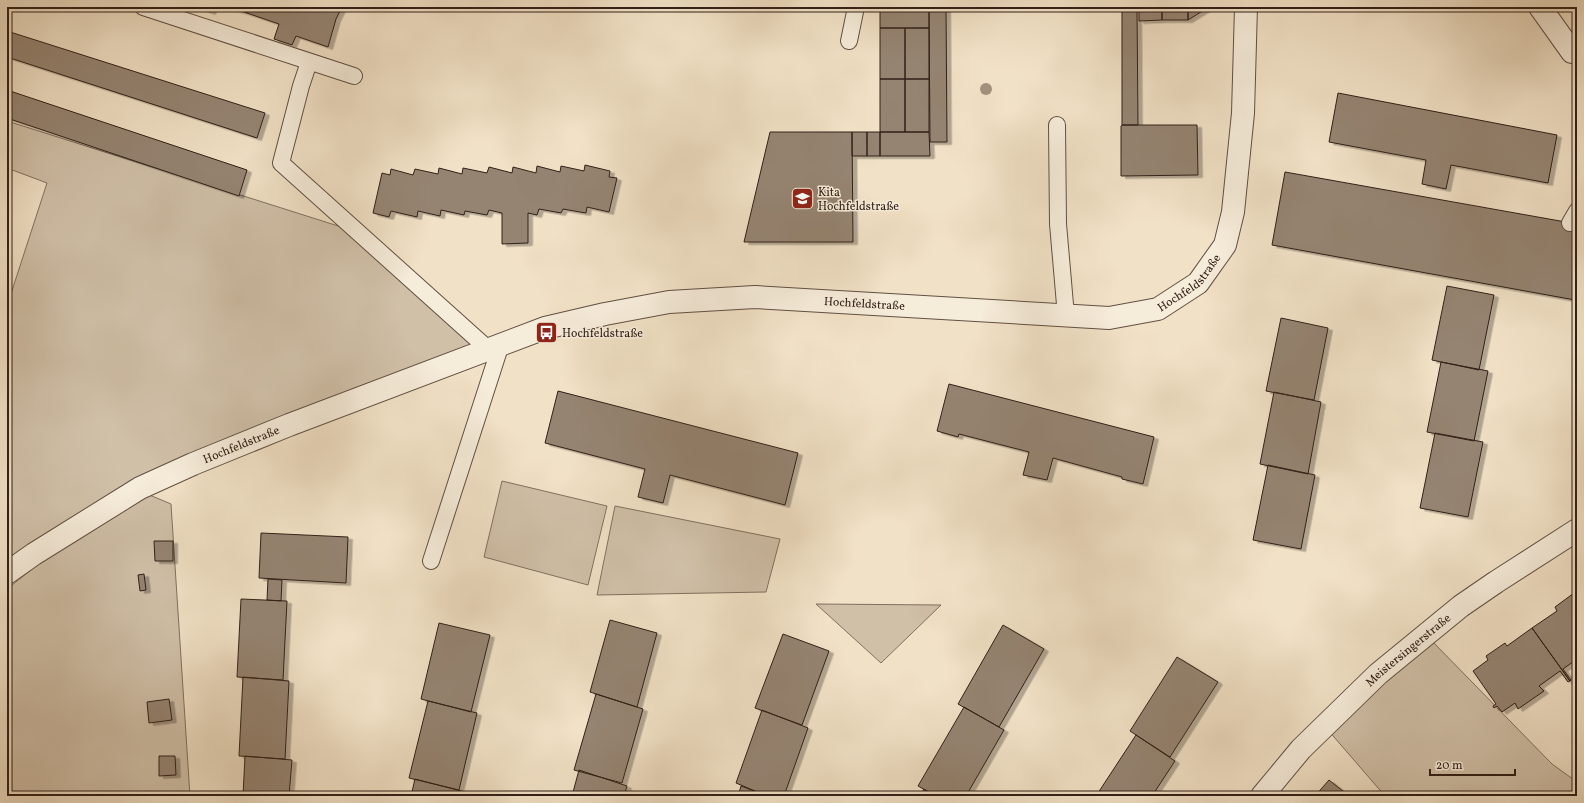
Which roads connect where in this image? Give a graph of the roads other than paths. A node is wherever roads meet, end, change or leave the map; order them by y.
1 (143, 7) edge
2 (856, 7) edge
3 (1246, 7) edge
4 (1540, 7) edge
5 (849, 41) dead end
6 (1575, 58) edge
7 (309, 62) junction
8 (354, 76) dead end
9 (1057, 125) dead end
10 (1066, 316) junction
11 (494, 346) junction
12 (1577, 530) edge
13 (431, 561) dead end
14 (7, 573) edge
15 (1262, 796) edge

1 - 7 lane
2 - 5 lane
3 - 10 street, Hochfeldstraße
4 - 6 street
7 - 8 lane
7 - 11 lane
9 - 10 lane
10 - 11 street, Hochfeldstraße
11 - 13 lane
11 - 14 street, Hochfeldstraße
12 - 15 street, Meistersingerstraße

